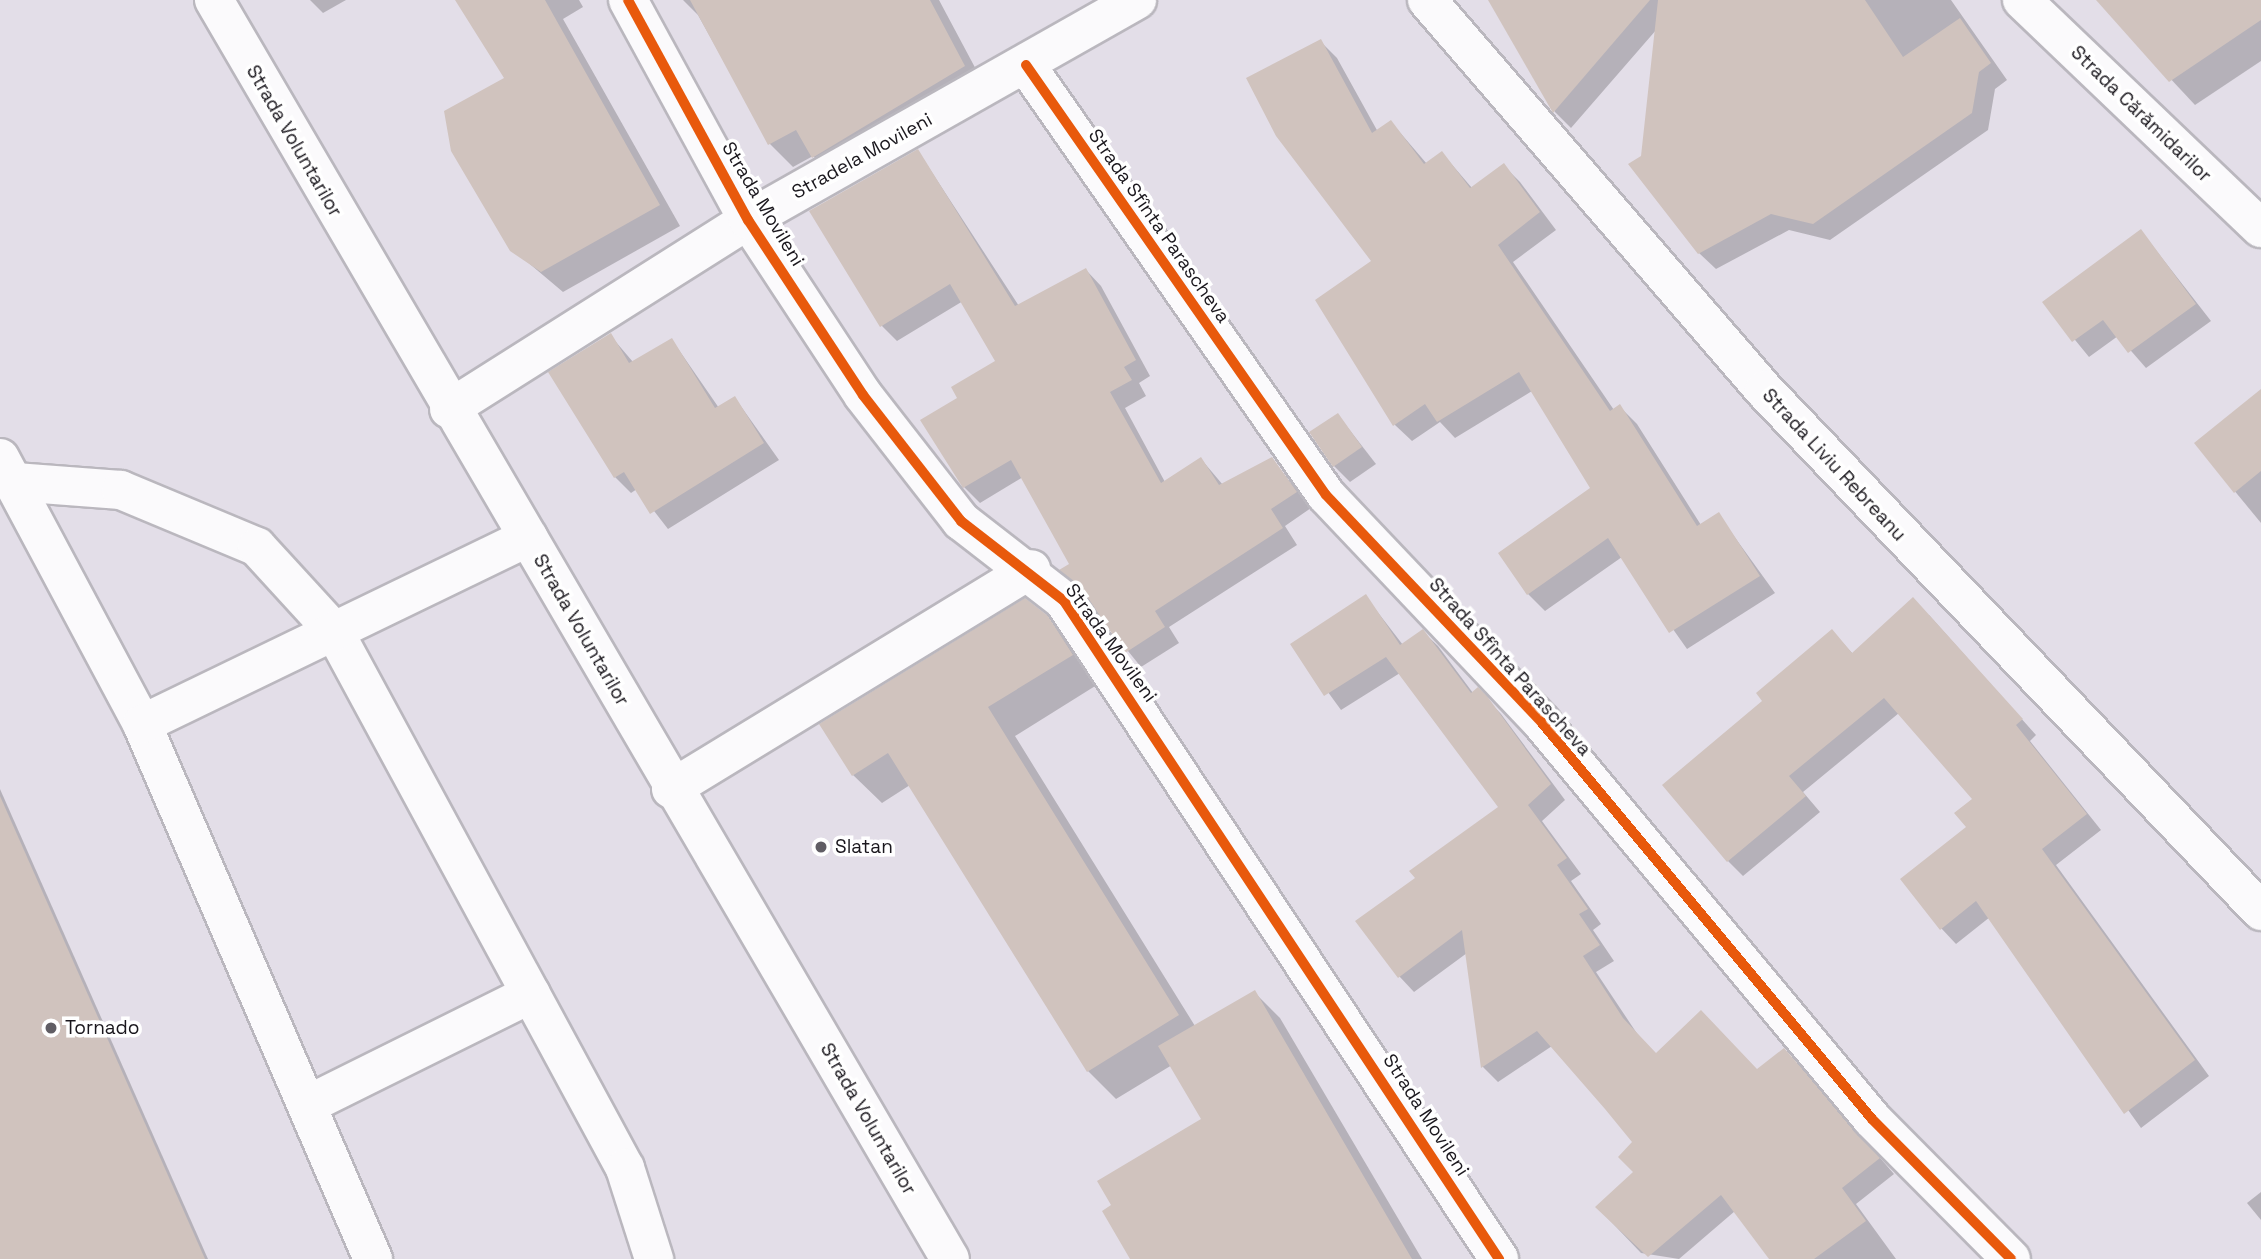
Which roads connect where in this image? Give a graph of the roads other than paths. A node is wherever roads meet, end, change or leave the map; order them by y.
1 (214, 0) edge
2 (628, 0) edge
3 (1137, 0) edge
4 (1427, 0) edge
5 (2022, 0) edge
6 (1026, 65) junction
7 (748, 220) junction
8 (2261, 228) edge
9 (449, 409) junction
10 (7, 470) edge
11 (528, 537) junction
12 (1031, 569) junction
13 (334, 631) junction
14 (142, 724) junction
15 (671, 789) junction
16 (2261, 911) edge
17 (531, 994) junction
18 (307, 1105) junction
19 (373, 1259) edge
20 (654, 1259) edge
21 (950, 1259) edge
22 (1499, 1259) edge
23 (2011, 1259) edge

1 - 9 street, Strada Voluntarilor
2 - 7 street, Strada Movileni
3 - 6 street, Stradela Movileni
4 - 16 street, Strada Liviu Rebreanu
5 - 8 street, Strada Cărămidarilor
6 - 7 street, Stradela Movileni
6 - 23 street, Strada Sfînta Parascheva
7 - 9 street, Stradela Movileni
7 - 12 street, Strada Movileni
9 - 11 street, Strada Voluntarilor
10 - 13 street
10 - 14 street
11 - 13 street
11 - 15 street, Strada Voluntarilor
12 - 15 street
12 - 22 street, Strada Movileni
13 - 14 street
13 - 17 street
14 - 18 street
15 - 21 street, Strada Voluntarilor
17 - 18 street
17 - 20 street
18 - 19 street

